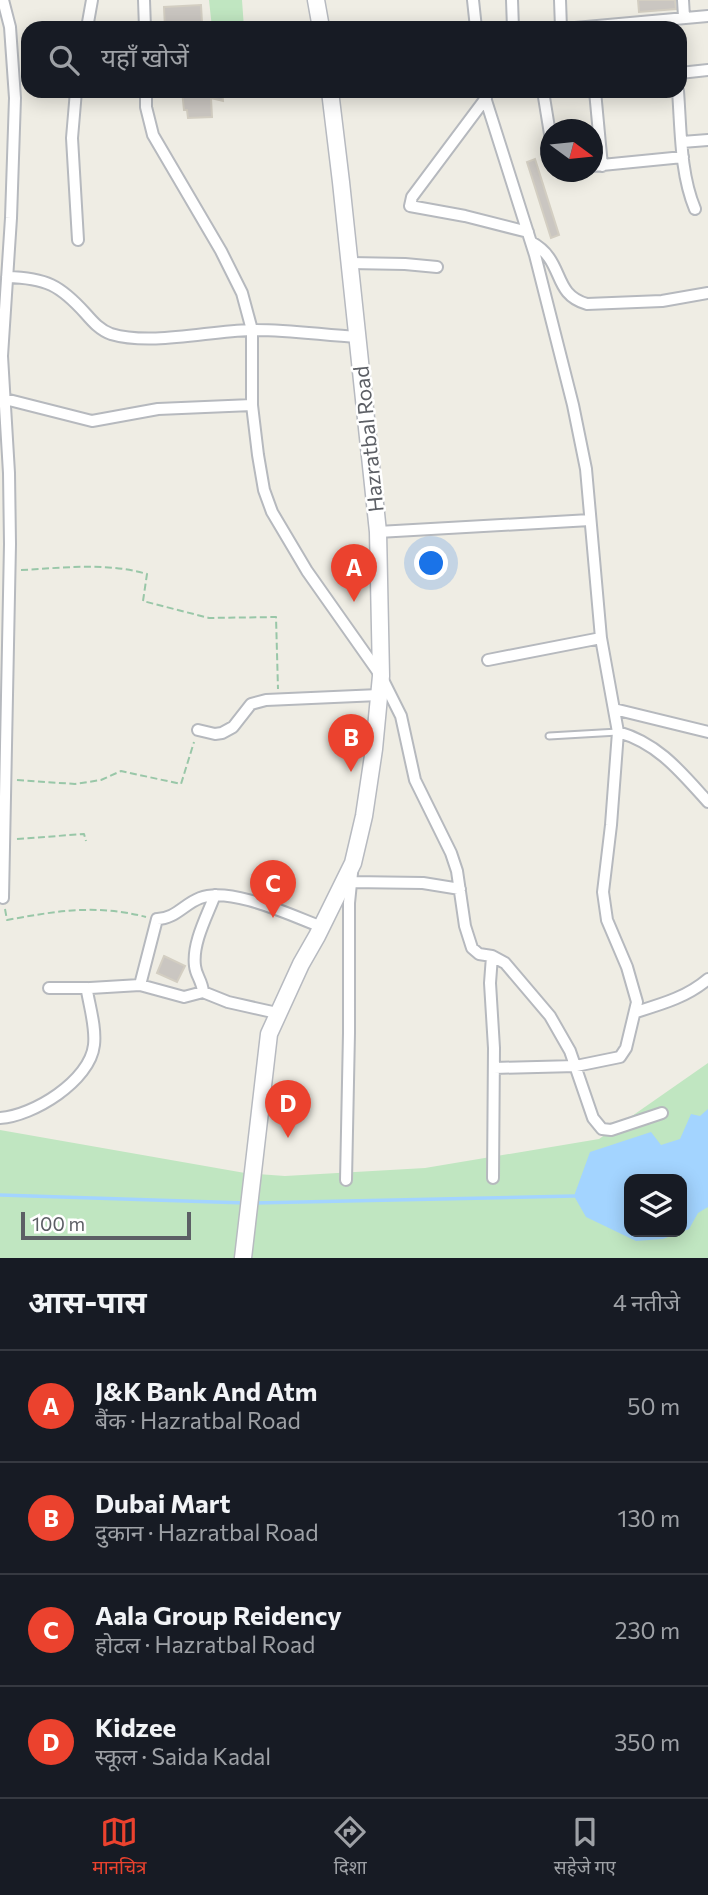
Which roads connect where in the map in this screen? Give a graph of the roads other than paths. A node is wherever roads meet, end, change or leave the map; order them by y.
1 (4, 0) edge
2 (92, 0) edge
3 (144, 0) edge
4 (316, 0) edge
5 (474, 0) edge
6 (513, 0) edge
7 (560, 0) edge
8 (683, 0) edge
9 (708, 16) edge
10 (684, 18) junction
11 (89, 21) edge
12 (145, 21) edge
13 (320, 21) edge
14 (476, 21) edge
15 (513, 21) edge
16 (561, 21) edge
17 (651, 21) edge
18 (708, 70) edge
19 (687, 72) edge
20 (75, 98) edge
21 (146, 98) edge
22 (331, 98) edge
23 (481, 98) edge
24 (485, 98) edge
25 (544, 98) edge
26 (595, 98) edge
27 (679, 98) edge
28 (548, 119) edge
29 (596, 119) edge
30 (708, 140) edge
31 (682, 142) junction
32 (683, 157) junction
33 (603, 165) edge
34 (695, 209) dead end
35 (530, 237) junction
36 (78, 240) dead end
37 (350, 263) junction
38 (437, 267) dead end
39 (7, 277) junction
40 (708, 293) edge
41 (252, 330) junction
42 (358, 337) junction
43 (1, 356) edge
44 (5, 399) junction
45 (252, 405) junction
46 (590, 520) junction
47 (378, 532) junction
48 (5, 544) edge
49 (601, 638) junction
50 (488, 660) dead end
51 (381, 676) junction
52 (379, 695) junction
53 (614, 709) junction
54 (198, 730) road end
55 (618, 732) junction
56 (708, 732) edge
57 (549, 736) dead end
58 (3, 739) edge
59 (708, 802) edge
60 (353, 863) junction
61 (351, 882) junction
62 (460, 890) junction
63 (215, 895) junction
64 (3, 898) road end
65 (322, 927) junction
66 (492, 956) junction
67 (708, 979) edge
68 (140, 985) junction
69 (49, 988) dead end
70 (88, 988) junction
71 (203, 992) junction
72 (636, 1012) junction
73 (277, 1013) junction
74 (576, 1066) junction
75 (494, 1068) junction
76 (662, 1113) dead end
77 (0, 1118) edge
78 (493, 1178) dead end
79 (346, 1180) dead end
80 (243, 1258) edge

1 - 39 street
2 - 11 street
3 - 12 street
4 - 13 main road
5 - 14 street
6 - 15 street
7 - 16 street
8 - 10 street
9 - 10 street
10 - 17 street
18 - 19 street
20 - 36 street
21 - 41 street
22 - 37 main road, Hazratbal Road
23 - 35 street
24 - 35 street
25 - 28 street
26 - 29 street
27 - 31 street
30 - 31 street
31 - 32 street
32 - 33 street
32 - 34 street
35 - 40 street
35 - 46 street
37 - 38 street
37 - 42 main road, Hazratbal Road
39 - 41 street
39 - 43 street
41 - 42 street
41 - 45 street
42 - 47 main road, Hazratbal Road
43 - 44 street
44 - 45 street
44 - 48 street
45 - 51 street
46 - 47 street
46 - 49 street
47 - 51 main road, Hazratbal Road
48 - 58 street
49 - 50 street
49 - 53 street
51 - 52 main road, Hazratbal Road
51 - 62 street
52 - 54 street
52 - 60 main road, Hazratbal Road
53 - 55 street
53 - 56 street
55 - 57 lane
55 - 59 street
55 - 72 street
58 - 64 street
60 - 61 street
60 - 65 main road, Hazratbal Road
61 - 62 street
61 - 79 street
62 - 66 street
63 - 65 street
63 - 68 street
63 - 71 street
65 - 73 main road, Hazratbal Road
66 - 74 street
66 - 75 street
67 - 72 street
68 - 70 street
68 - 71 street
69 - 70 street
70 - 77 street
71 - 73 street
72 - 74 street
73 - 80 main road, Hazratbal Road
74 - 75 street
74 - 76 street
75 - 78 street

